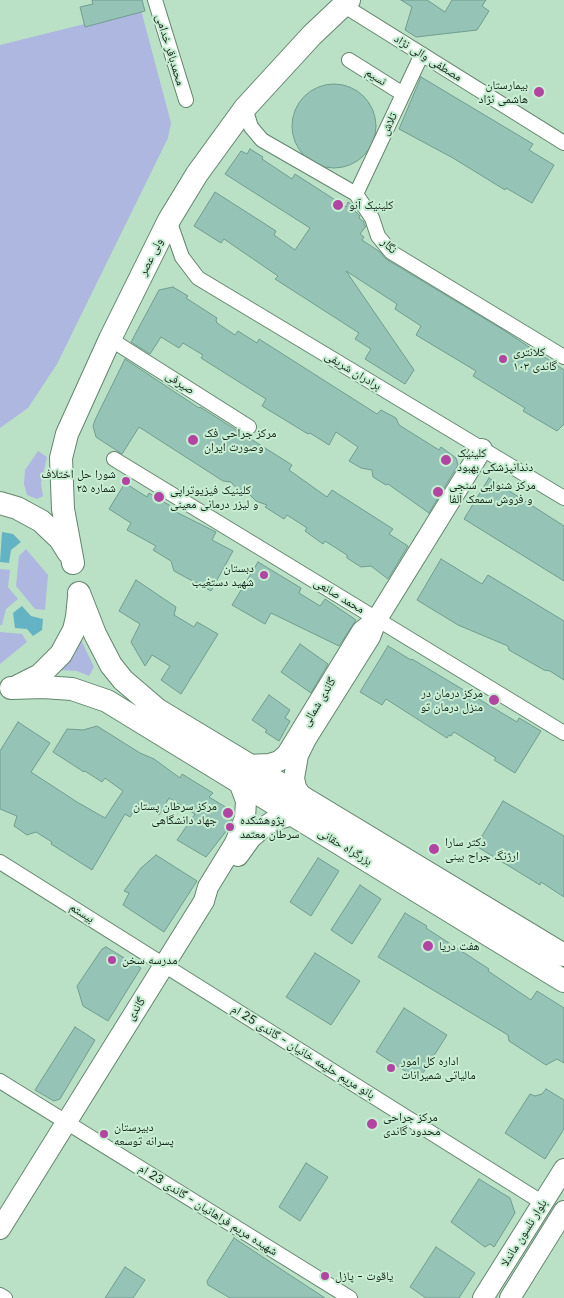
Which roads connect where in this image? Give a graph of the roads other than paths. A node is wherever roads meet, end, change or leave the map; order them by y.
1 (155, 0) edge
2 (346, 3) edge
3 (422, 54) junction
4 (349, 60) dead end
5 (403, 94) junction
6 (186, 100) dead end
7 (245, 108) junction
8 (564, 143) edge
9 (356, 194) junction
10 (169, 220) junction
11 (110, 339) junction
12 (564, 357) edge
13 (249, 428) dead end
14 (482, 449) junction
15 (114, 458) dead end
16 (564, 498) edge
17 (0, 503) edge
18 (73, 563) junction
19 (79, 593) junction
20 (377, 619) junction
21 (6, 690) edge
22 (564, 733) edge
23 (244, 774) junction
24 (298, 807) junction
25 (0, 862) edge
26 (204, 901) junction
27 (564, 954) edge
28 (164, 965) junction
29 (564, 982) edge
30 (0, 1081) edge
31 (66, 1122) junction
32 (564, 1169) edge
33 (543, 1203) junction
34 (563, 1213) edge
35 (0, 1229) edge
36 (0, 1295) edge
37 (5, 1298) edge
38 (350, 1298) edge
39 (484, 1298) edge
40 (510, 1298) edge

1 - 6 street, محمدباقر خدامی
2 - 3 street, مصطفی والی نژاد
2 - 7 main road, ولی عصر
3 - 5 street, تلاش
3 - 8 street, مصطفی والی نژاد
4 - 5 street, نسیم
5 - 9 street, تلاش
7 - 9 street, نگار
7 - 10 main road, ولی عصر
9 - 12 street, نگار
10 - 11 main road, ولی عصر
10 - 14 street, برادران شریفی
11 - 13 street, صیرفی
11 - 18 main road, ولی عصر
14 - 16 street, برادران شریفی
14 - 20 main road, گاندی شمالی
15 - 20 street, محمد صانعی
17 - 18 main road
18 - 19 main road
19 - 21 main road
19 - 23 main road, بزرگراه حقانی
20 - 22 street, محمد صانعی
20 - 23 main road, گاندی شمالی
20 - 24 main road, گاندی شمالی
21 - 23 main road, بزرگراه حقانی
23 - 24 main road, بزرگراه حقانی
23 - 26 main road, گاندی
24 - 26 main road
24 - 27 main road, بزرگراه حقانی
24 - 29 main road, بزرگراه حقانی
25 - 28 street, بیستم
26 - 28 main road, گاندی
28 - 31 main road, گاندی
28 - 33 street, بانو مریم حلیمه خانیان - گاندی 25 ام
30 - 31 street, شهیده مریم فراهانیان - گاندی 23 ام
31 - 35 main road, گاندی
31 - 38 street, شهیده مریم فراهانیان - گاندی 23 ام
32 - 33 main road, بلوار نلسون ماندلا
33 - 39 main road, بلوار نلسون ماندلا
34 - 40 main road, بلوار نلسون ماندلا
36 - 37 street

